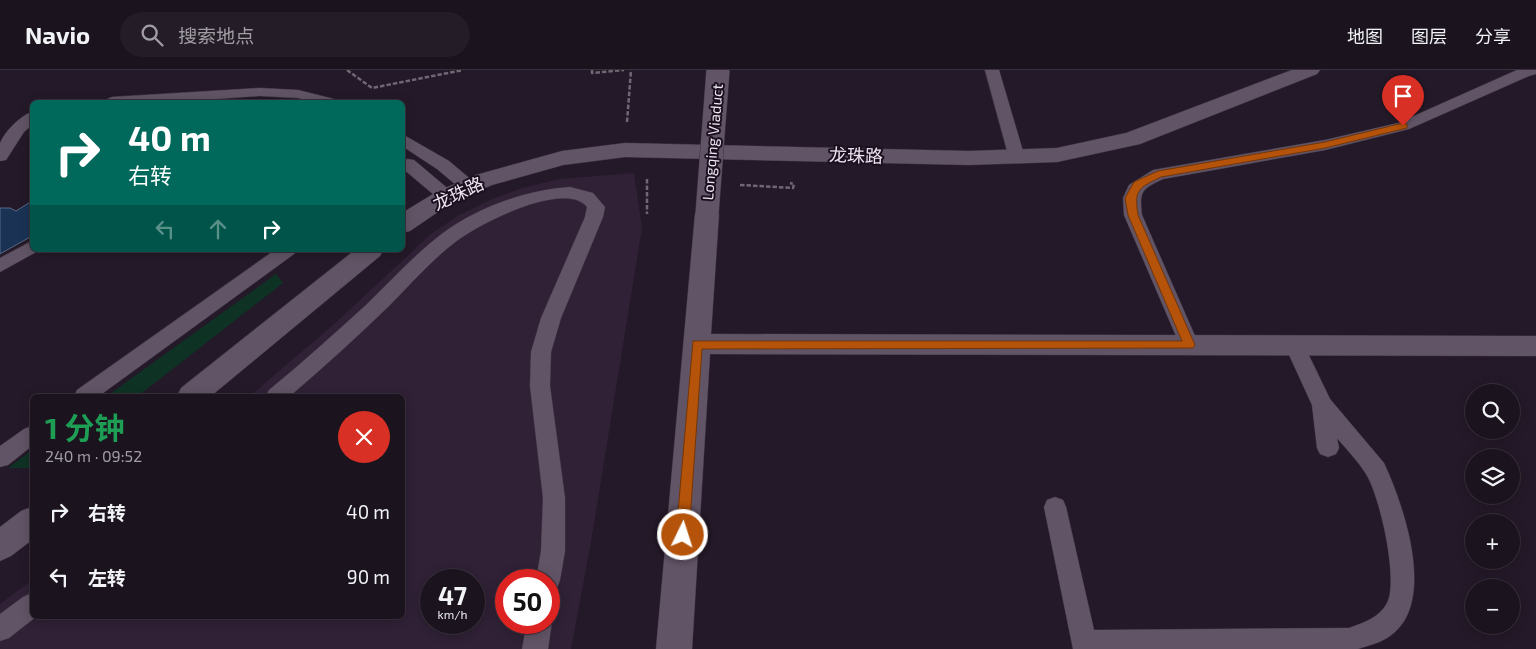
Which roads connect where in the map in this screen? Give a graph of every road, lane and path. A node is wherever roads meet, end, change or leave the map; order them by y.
1 (347, 70) edge
2 (463, 70) edge
3 (592, 70) edge
4 (624, 70) edge
5 (631, 70) edge
6 (718, 70) edge
7 (992, 70) edge
8 (1310, 70) edge
9 (1536, 70) edge
10 (298, 94) junction
11 (142, 100) edge
12 (287, 100) edge
13 (321, 100) edge
14 (30, 119) edge
15 (405, 142) edge
16 (625, 150) junction
17 (425, 153) junction
18 (0, 156) edge
19 (1017, 158) junction
20 (406, 166) edge
21 (655, 180) dead end
22 (785, 182) dead end
23 (468, 186) junction
24 (750, 186) dead end
25 (446, 196) junction
26 (647, 214) dead end
27 (405, 223) edge
28 (30, 248) edge
29 (285, 252) edge
30 (369, 252) edge
31 (0, 266) edge
32 (697, 344) junction
33 (1190, 345) junction
34 (1295, 346) junction
35 (1536, 346) edge
36 (87, 394) edge
37 (193, 394) edge
38 (278, 394) edge
39 (1322, 404) junction
40 (30, 436) edge
41 (1328, 448) dead end
42 (0, 458) edge
43 (1056, 507) dead end
44 (30, 523) edge
45 (0, 546) edge
46 (550, 569) edge
47 (30, 606) edge
48 (0, 629) edge
49 (537, 634) edge
50 (1085, 646) edge
51 (534, 649) edge
52 (674, 649) edge

1 - 2 path
3 - 4 path
5 - 16 path
6 - 32 street, Longqing Viaduct, bridge
7 - 19 lane
8 - 19 street, 龙珠路
9 - 33 lane
10 - 11 lane
10 - 12 lane
10 - 13 lane
14 - 18 lane
15 - 17 lane
16 - 19 street, 龙珠路
16 - 23 street, 龙珠路
17 - 20 lane
17 - 23 lane
20 - 25 lane
21 - 26 path
22 - 24 path
23 - 25 street, 龙珠路
25 - 27 street, 龙珠路
28 - 31 lane
29 - 36 lane
30 - 37 street
32 - 33 street
32 - 52 street, Longqing Viaduct
33 - 34 street
34 - 35 street
34 - 39 lane
38 - 46 lane
39 - 41 lane
39 - 50 lane
40 - 42 lane
43 - 50 lane
44 - 45 street
47 - 48 lane
49 - 51 lane

